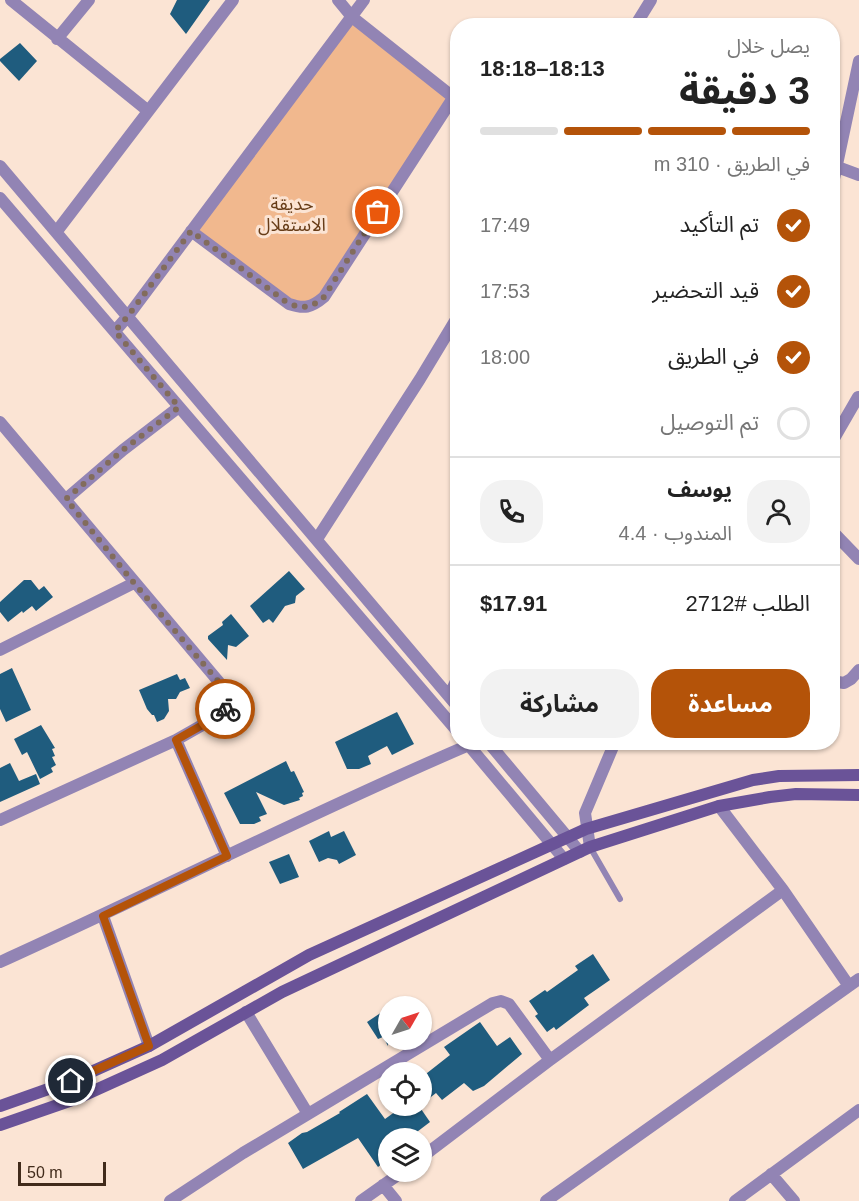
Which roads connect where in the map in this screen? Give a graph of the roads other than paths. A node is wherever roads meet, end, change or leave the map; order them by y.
1 (11, 0) edge
2 (88, 0) edge
3 (233, 0) edge
4 (338, 0) edge
5 (364, 0) edge
6 (651, 0) edge
7 (352, 17) junction
8 (640, 18) edge
9 (57, 39) junction
10 (859, 61) edge
11 (450, 95) edge
12 (450, 107) edge
13 (147, 111) junction
14 (840, 144) edge
15 (0, 166) edge
16 (840, 168) edge
17 (859, 175) edge
18 (0, 198) edge
19 (57, 231) junction
20 (191, 231) junction
21 (128, 316) junction
22 (450, 329) edge
23 (115, 331) junction
24 (858, 397) edge
25 (179, 407) junction
26 (0, 422) edge
27 (840, 428) edge
28 (66, 499) junction
29 (316, 539) junction
30 (840, 539) edge
31 (859, 559) edge
32 (134, 583) junction
33 (0, 650) edge
34 (859, 670) edge
35 (840, 682) edge
36 (449, 696) edge
37 (450, 723) edge
38 (176, 740) junction
39 (454, 750) edge
40 (472, 750) edge
41 (495, 750) edge
42 (612, 750) edge
43 (859, 775) edge
44 (859, 795) edge
45 (719, 806) junction
46 (0, 820) edge
47 (586, 829) junction
48 (567, 838) junction
49 (553, 844) junction
50 (585, 849) junction
51 (227, 856) junction
52 (564, 859) junction
53 (783, 891) junction
54 (620, 899) dead end
55 (103, 916) junction
56 (0, 962) edge
57 (854, 983) edge
58 (246, 1012) junction
59 (149, 1046) junction
60 (550, 1060) junction
61 (0, 1106) edge
62 (859, 1110) edge
63 (308, 1114) junction
64 (0, 1125) edge
65 (432, 1149) edge
66 (771, 1174) junction
67 (387, 1182) edge
68 (383, 1185) junction
69 (170, 1201) edge
70 (362, 1201) edge
71 (396, 1201) edge
72 (546, 1201) edge
73 (735, 1201) edge
74 (794, 1201) edge

1 - 9 street
2 - 9 street
3 - 13 street
4 - 7 street
5 - 7 street
6 - 8 street
7 - 11 street
7 - 20 street
9 - 13 street
10 - 14 street
12 - 20 street
13 - 19 street
15 - 19 street
16 - 17 street
18 - 23 street
19 - 21 street
20 - 21 street
21 - 23 street
21 - 29 street
22 - 29 street
23 - 25 street
24 - 27 street
25 - 28 street
25 - 37 street
26 - 28 street
28 - 32 street
29 - 36 street
30 - 31 street
32 - 33 street
32 - 38 street
34 - 35 street
38 - 46 street
38 - 51 street
39 - 51 street
40 - 49 street
41 - 48 street
42 - 47 street
43 - 47 main road
44 - 45 main road
45 - 50 main road
45 - 53 street
47 - 48 main road
47 - 50 street
48 - 49 main road
48 - 50 street
49 - 52 street
49 - 59 main road
50 - 52 main road
50 - 54 lane
51 - 55 street
52 - 58 main road
53 - 57 street
53 - 60 street
55 - 56 street
55 - 59 street
57 - 72 street
58 - 63 street
58 - 64 main road
59 - 61 main road
60 - 63 street
60 - 65 street
62 - 66 street
63 - 69 street
66 - 73 street
66 - 74 street
67 - 68 street
68 - 70 street
68 - 71 street

